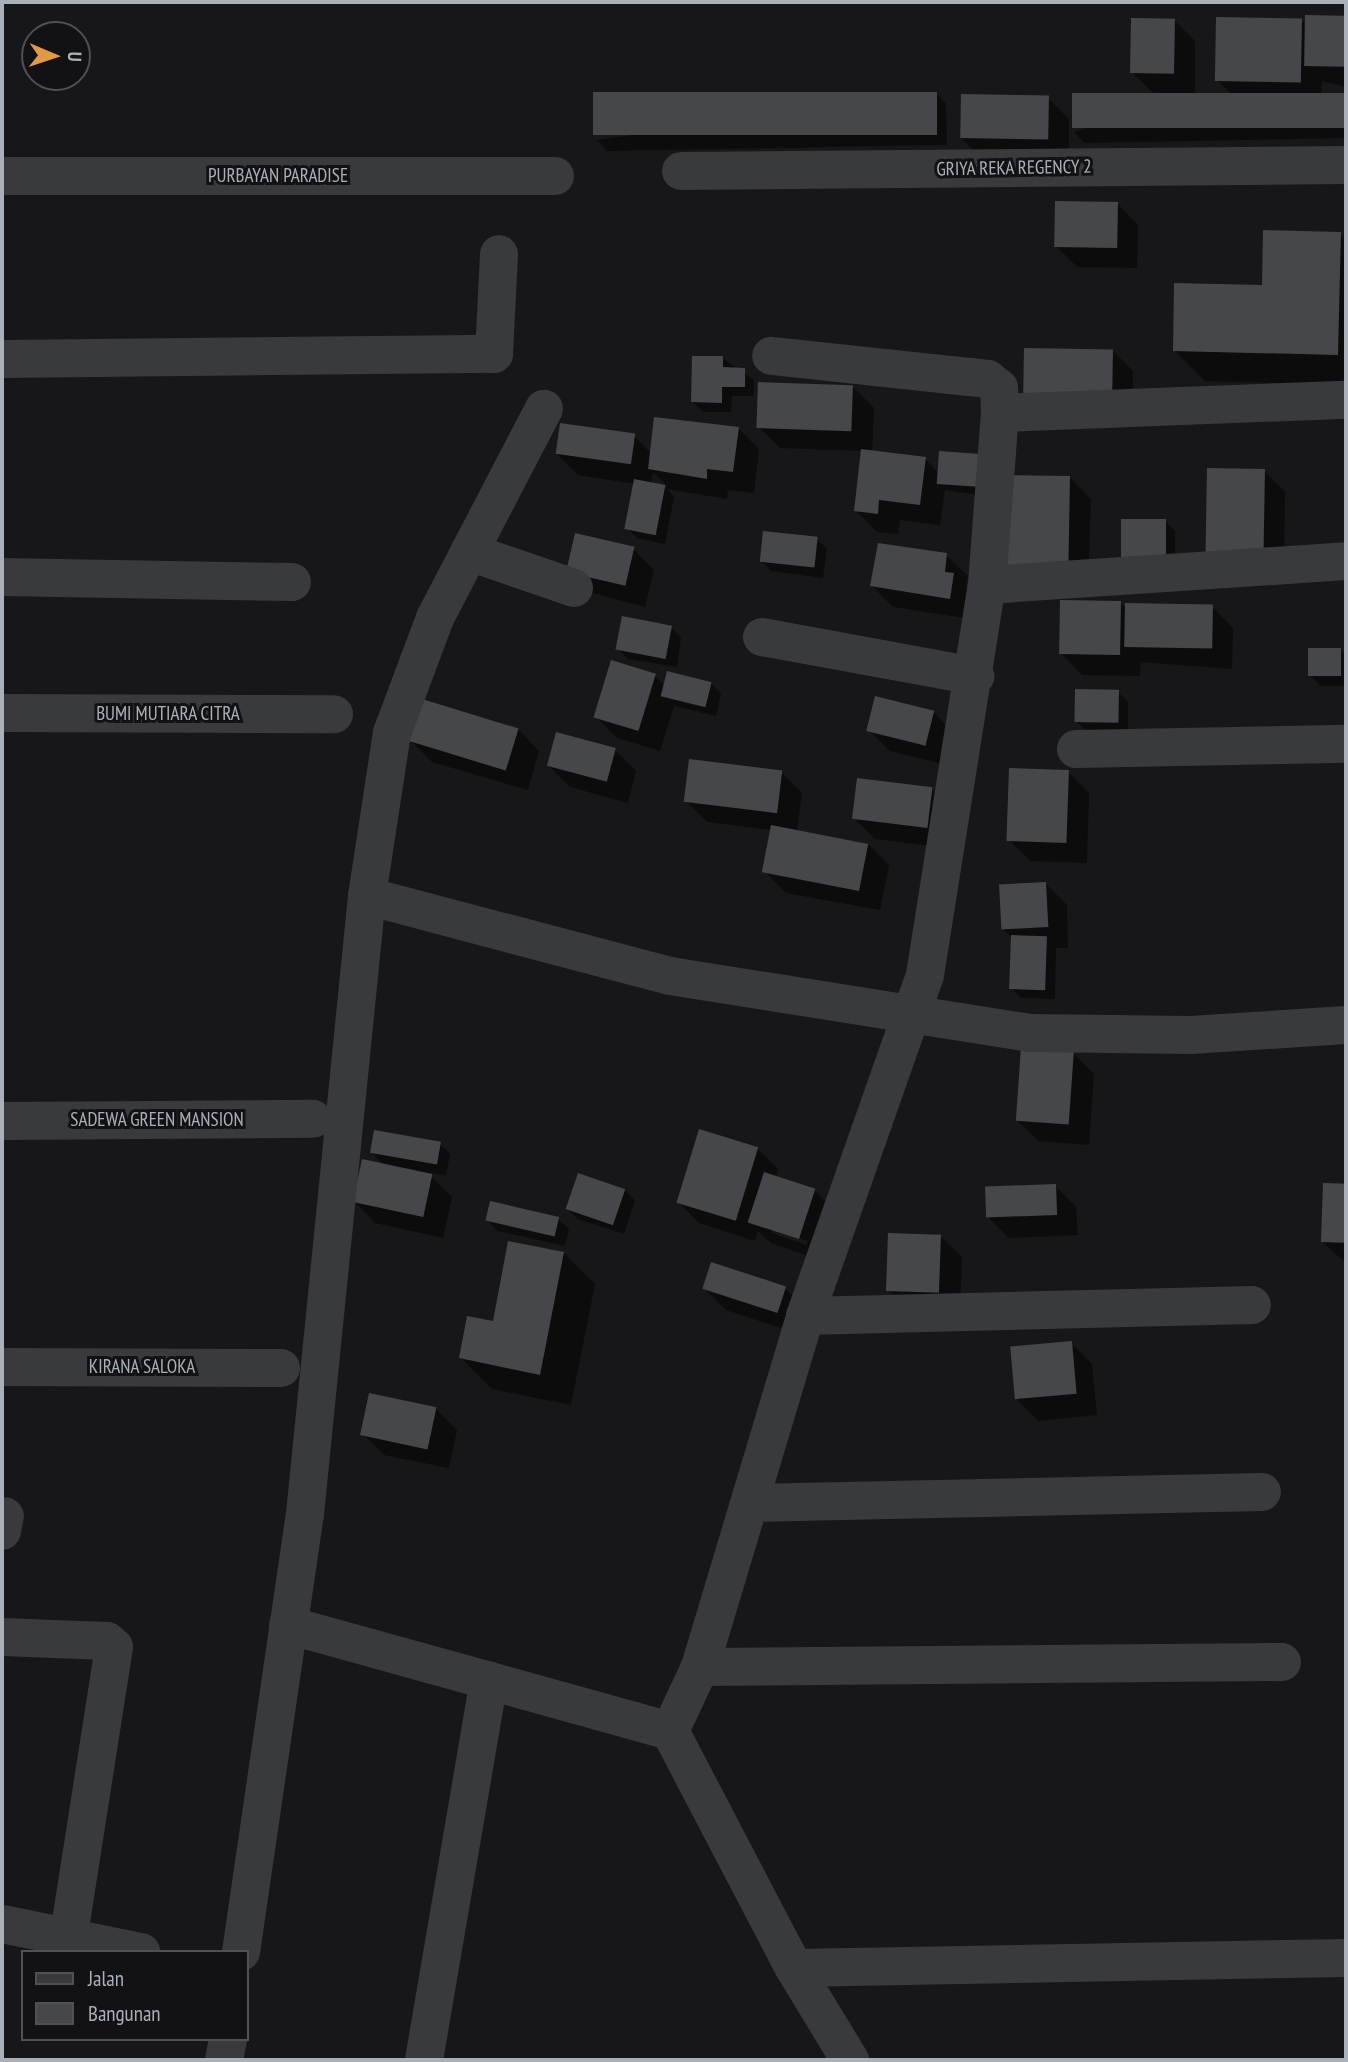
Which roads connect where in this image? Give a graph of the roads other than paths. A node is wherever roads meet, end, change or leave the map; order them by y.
1 (1346, 165) edge
2 (681, 171) dead end
3 (2, 176) edge
4 (555, 176) dead end
5 (499, 254) dead end
6 (771, 356) dead end
7 (2, 359) edge
8 (1346, 400) edge
9 (544, 409) dead end
10 (1000, 413) junction
11 (469, 552) junction
12 (1346, 561) edge
13 (2, 577) edge
14 (292, 582) dead end
15 (987, 585) junction
16 (574, 589) dead end
17 (762, 638) dead end
18 (975, 676) junction
19 (2, 713) edge
20 (334, 714) dead end
21 (1346, 744) edge
22 (1076, 749) dead end
23 (367, 896) junction
24 (913, 1015) junction
25 (1346, 1025) edge
26 (313, 1119) dead end
27 (2, 1121) edge
28 (1252, 1305) dead end
29 (805, 1316) junction
30 (2, 1367) edge
31 (281, 1368) dead end
32 (1262, 1492) dead end
33 (752, 1503) junction
34 (288, 1625) junction
35 (2, 1637) edge
36 (1282, 1662) dead end
37 (700, 1667) junction
38 (489, 1681) junction
39 (670, 1731) junction
40 (2, 1924) edge
41 (69, 1935) junction
42 (133, 1950) edge
43 (241, 1950) edge
44 (1346, 1958) edge
45 (794, 1968) junction
46 (228, 2041) edge
47 (224, 2060) edge
48 (424, 2060) edge
49 (850, 2060) edge

1 - 2 street, GRIYA REKA REGENCY 2
3 - 4 street, PURBAYAN PARADISE
5 - 7 street
6 - 10 street
8 - 10 street
9 - 11 street
10 - 15 street
11 - 16 street
11 - 23 street
12 - 15 street
13 - 14 street
15 - 18 street
17 - 18 street
18 - 24 street
19 - 20 street, BUMI MUTIARA CITRA
21 - 22 street
23 - 24 street
23 - 34 street
24 - 25 street
24 - 29 street
26 - 27 street, SADEWA GREEN MANSION
28 - 29 street
29 - 33 street
30 - 31 street, KIRANA SALOKA
32 - 33 street
33 - 37 street
34 - 38 street
34 - 43 street
35 - 41 street
36 - 37 street
37 - 39 street
38 - 39 street
38 - 48 street
39 - 45 street
40 - 41 street
41 - 42 street
44 - 45 street
45 - 49 street
46 - 47 street

